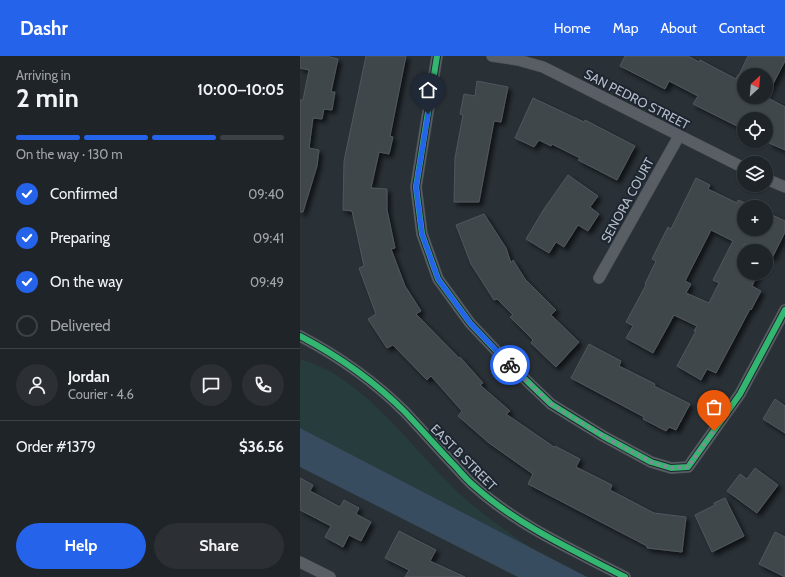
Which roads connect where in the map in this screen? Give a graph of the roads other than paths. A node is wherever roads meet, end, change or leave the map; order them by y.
1 (437, 56) edge
2 (492, 56) edge
3 (679, 136) junction
4 (737, 165) edge
5 (773, 182) edge
6 (785, 187) edge
7 (599, 278) dead end
8 (785, 310) edge
9 (300, 336) edge
10 (300, 562) edge
11 (330, 577) edge
12 (625, 577) edge

1 - 8 street
2 - 3 street, SAN PEDRO STREET
3 - 4 street, SAN PEDRO STREET
3 - 7 street, SENORA COURT
5 - 6 street
9 - 12 street, EAST B STREET
10 - 11 street

